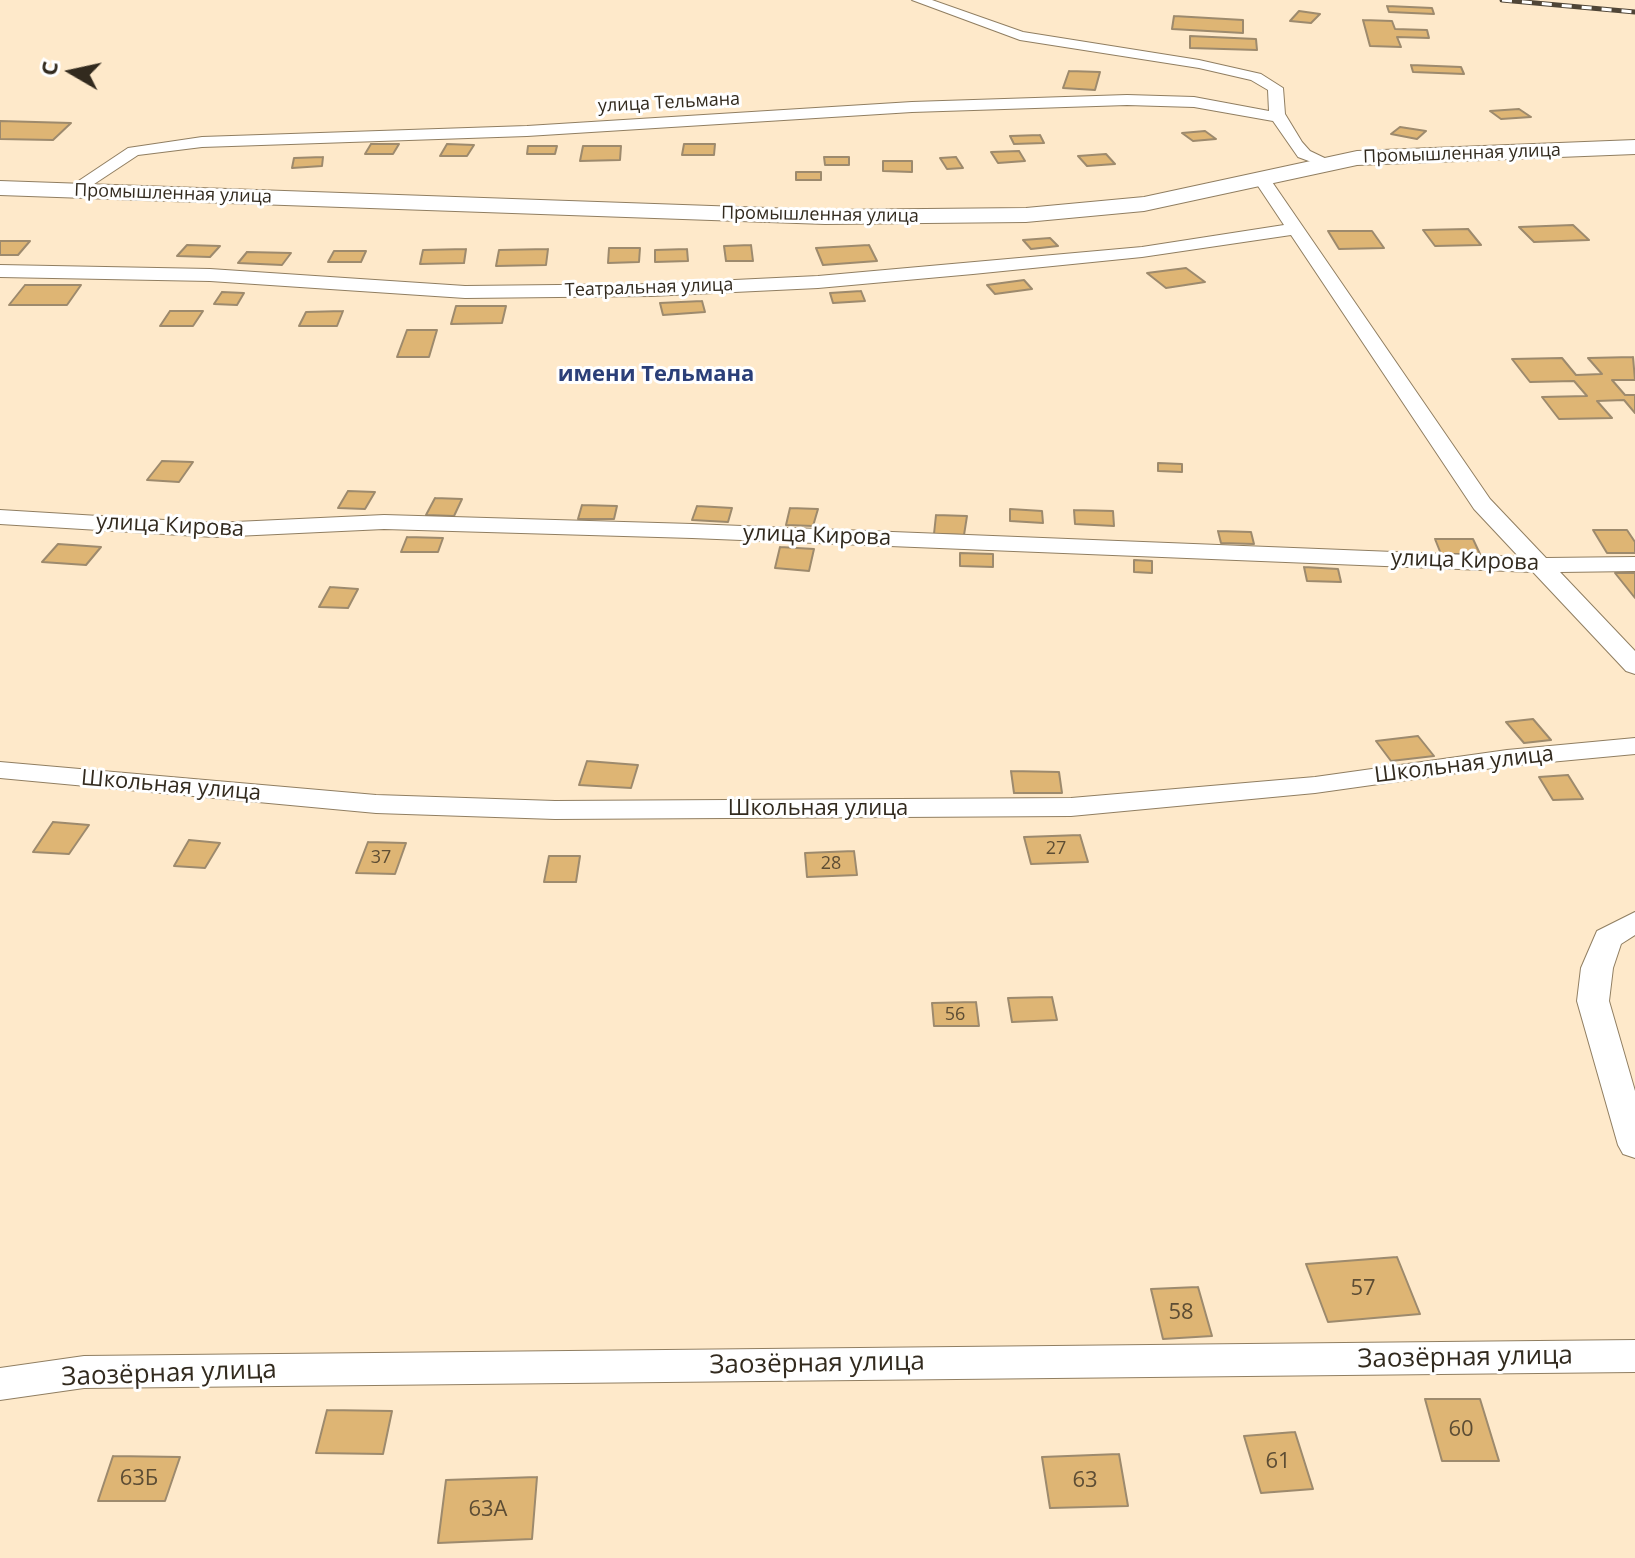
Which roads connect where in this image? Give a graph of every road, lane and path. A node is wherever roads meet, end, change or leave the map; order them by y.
1 (919, 0) edge
2 (1279, 117) junction
3 (1635, 147) edge
4 (1325, 162) junction
5 (1262, 180) junction
6 (0, 188) edge
7 (73, 190) junction
8 (1296, 229) junction
9 (0, 271) edge
10 (0, 517) edge
11 (1635, 564) edge
12 (1538, 565) junction
13 (1635, 666) edge
14 (1635, 746) edge
15 (0, 770) edge
16 (1635, 922) edge
17 (1635, 1145) edge
18 (1635, 1356) edge
19 (0, 1384) edge

1 - 2 street
2 - 4 street
2 - 7 street, улица Тельмана
3 - 4 street, Промышленная улица
4 - 5 street, Промышленная улица
5 - 7 street, Промышленная улица
5 - 8 street
6 - 7 street, Промышленная улица
8 - 9 street, Театральная улица
8 - 12 street
10 - 12 street, улица Кирова
11 - 12 street, улица Кирова
12 - 13 street
14 - 15 street, Школьная улица
16 - 17 street
18 - 19 street, Заозёрная улица

